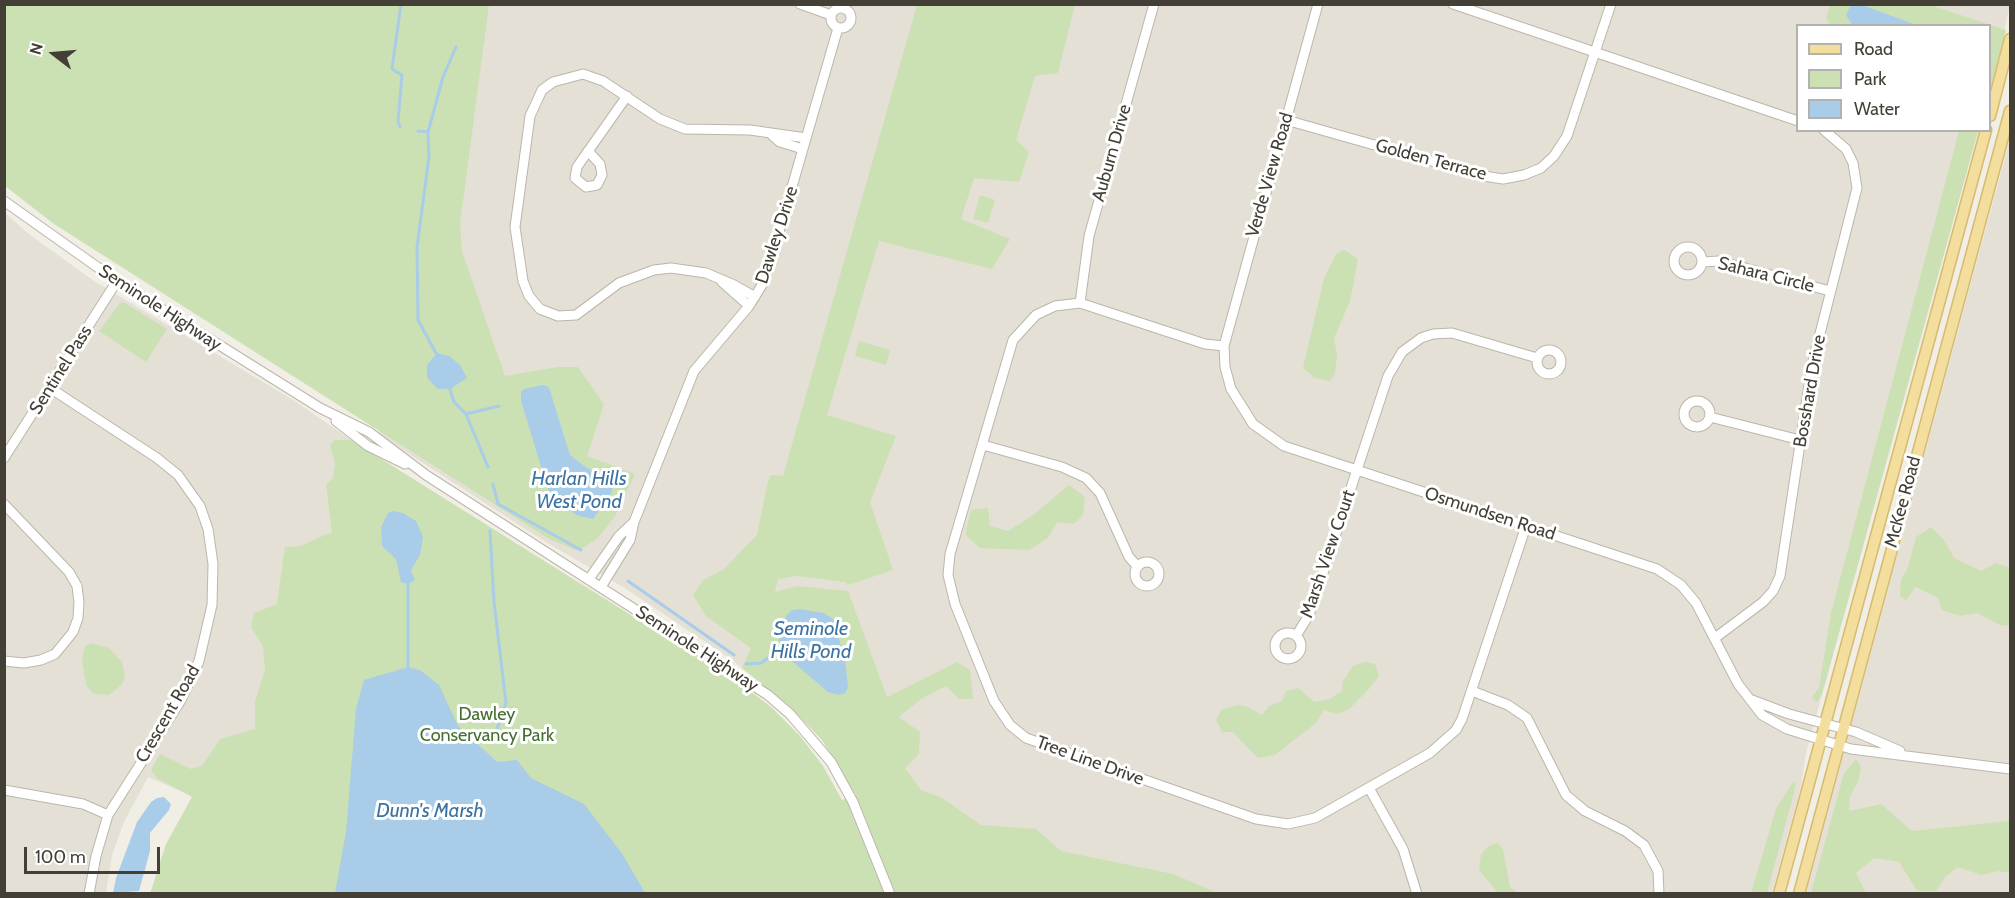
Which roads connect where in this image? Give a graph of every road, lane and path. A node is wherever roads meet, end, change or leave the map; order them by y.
1 (800, 4) edge
2 (1154, 4) edge
3 (1318, 4) edge
4 (1453, 4) edge
5 (1611, 4) edge
6 (844, 7) edge
7 (831, 15) junction
8 (838, 28) junction
9 (2010, 39) edge
10 (1594, 53) junction
11 (627, 96) junction
12 (1991, 109) edge
13 (2010, 111) edge
14 (1286, 120) junction
15 (1796, 121) edge
16 (1826, 132) edge
17 (1985, 132) edge
18 (772, 135) junction
19 (806, 138) junction
20 (803, 149) junction
21 (588, 151) dead end
22 (4, 201) edge
23 (1702, 262) dead end
24 (721, 280) junction
25 (117, 281) junction
26 (1830, 291) junction
27 (756, 297) junction
28 (1080, 303) junction
29 (748, 306) junction
30 (1224, 346) junction
31 (1537, 358) dead end
32 (50, 388) junction
33 (1710, 417) dead end
34 (1800, 440) junction
35 (983, 445) junction
36 (4, 458) edge
37 (1357, 471) junction
38 (4, 504) edge
39 (634, 522) junction
40 (1526, 526) junction
41 (1137, 566) dead end
42 (588, 579) junction
43 (600, 587) junction
44 (1296, 636) dead end
45 (1715, 638) junction
46 (4, 661) edge
47 (1472, 691) junction
48 (1752, 700) junction
49 (1825, 723) junction
50 (1843, 728) junction
51 (1820, 740) junction
52 (1839, 745) junction
53 (1905, 754) junction
54 (2010, 769) edge
55 (1370, 788) junction
56 (4, 790) edge
57 (108, 815) junction
58 (89, 894) edge
59 (890, 894) edge
60 (1417, 894) edge
61 (1659, 894) edge
62 (1779, 894) edge
63 (1799, 894) edge

1 - 7 street
2 - 28 street, Auburn Drive
3 - 14 street, Verde View Road
4 - 10 street
5 - 10 street, Golden Terrace
6 - 7 street
6 - 8 street
7 - 8 street
8 - 19 street, Dawley Drive
9 - 12 main road
10 - 14 street, Golden Terrace
10 - 15 street
11 - 18 street
11 - 21 street
11 - 24 street
13 - 50 main road, McKee Road
14 - 30 street, Verde View Road
16 - 26 street, Bosshard Drive
17 - 49 main road, McKee Road
18 - 19 street
18 - 20 street
19 - 20 street, Dawley Drive
20 - 27 street, Dawley Drive
22 - 25 street, Seminole Highway
23 - 26 street, Sahara Circle
24 - 27 street
24 - 29 street
25 - 32 street, Sentinel Pass
25 - 42 street, Seminole Highway
26 - 34 street, Bosshard Drive
27 - 29 street, Dawley Drive
28 - 30 street, Tree Line Drive
28 - 35 street, Tree Line Drive
29 - 39 street, Dawley Drive
30 - 37 street, Osmundsen Road
31 - 37 street, Marsh View Court
32 - 36 street, Sentinel Pass
32 - 57 street, Crescent Road
33 - 34 street
34 - 45 street, Bosshard Drive
35 - 41 street
35 - 55 street, Tree Line Drive
37 - 40 street, Osmundsen Road
37 - 44 street, Marsh View Court
38 - 46 street
39 - 42 street, Dawley Drive
39 - 43 street, Dawley Drive
40 - 45 street, Osmundsen Road
40 - 47 street, Tree Line Drive
42 - 43 street, Seminole Highway
43 - 59 street, Seminole Highway
45 - 48 street, Osmundsen Road
47 - 55 street, Tree Line Drive
47 - 61 street
48 - 49 street, Osmundsen Road
48 - 51 street, Osmundsen Road
49 - 50 street, Osmundsen Road
49 - 51 main road, McKee Road
50 - 52 main road, McKee Road
50 - 53 street, Osmundsen Road
51 - 52 street, Osmundsen Road
51 - 62 main road, McKee Road
52 - 53 street, Osmundsen Road
52 - 63 main road, McKee Road
53 - 54 street, Osmundsen Road
55 - 60 street
56 - 57 street
57 - 58 street, Crescent Road

